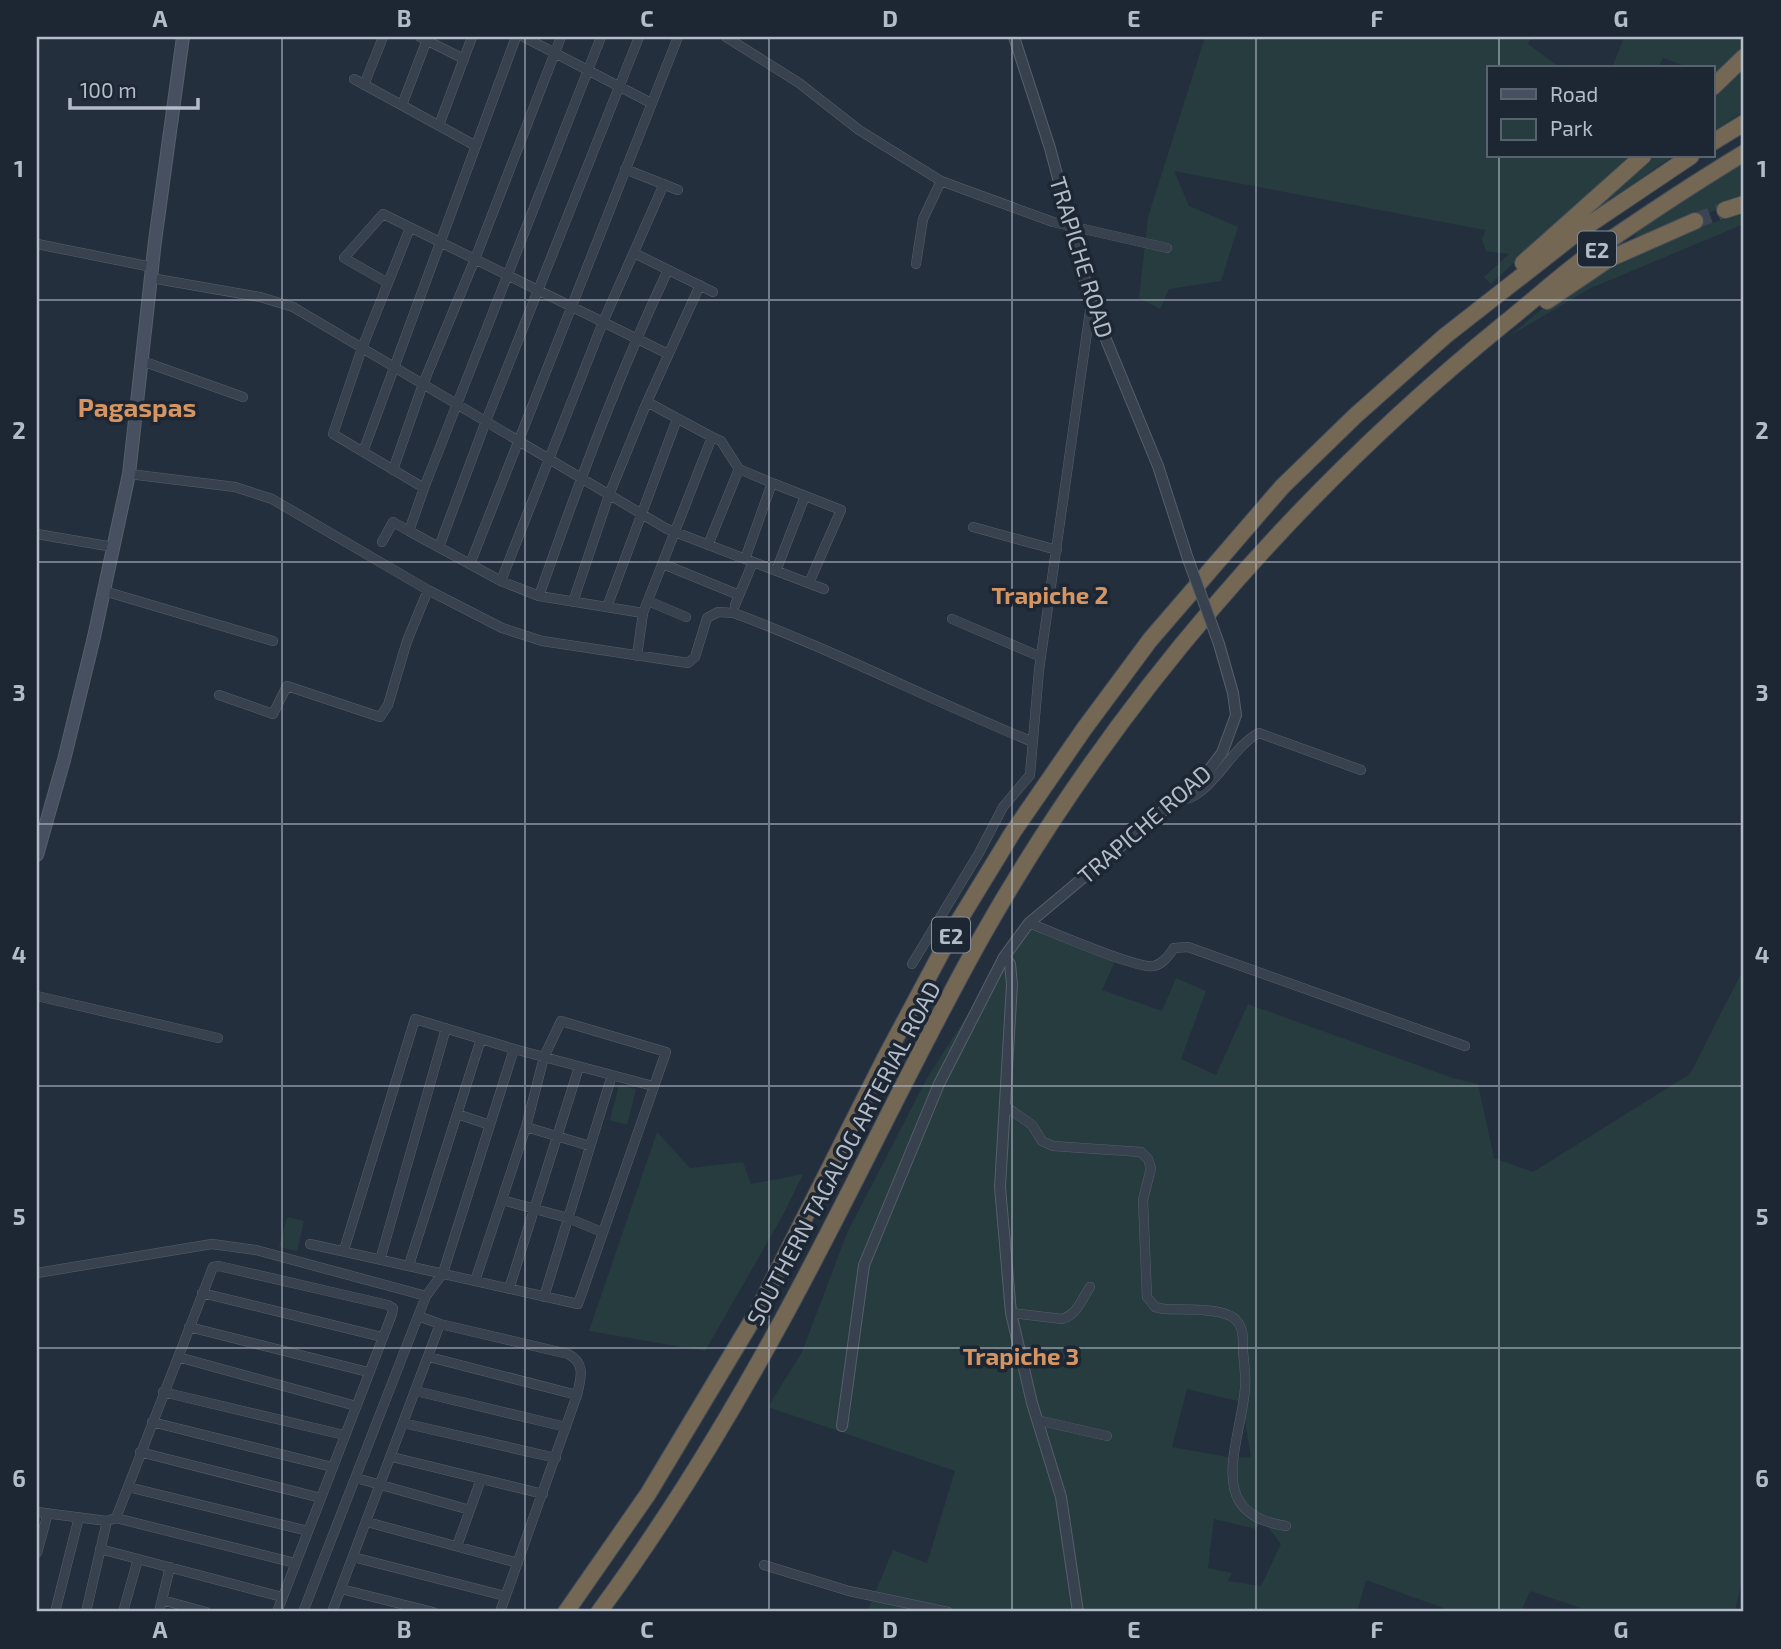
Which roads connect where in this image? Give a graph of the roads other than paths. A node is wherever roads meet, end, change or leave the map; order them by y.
1 (183, 37) edge
2 (383, 37) edge
3 (472, 37) edge
4 (516, 37) edge
5 (524, 37) edge
6 (561, 37) edge
7 (601, 37) edge
8 (639, 37) edge
9 (678, 37) edge
10 (726, 37) edge
11 (1014, 37) edge
12 (425, 38) edge
13 (554, 53) junction
14 (1744, 57) edge
15 (464, 58) junction
16 (588, 70) junction
17 (354, 79) dead end
18 (364, 85) junction
19 (1714, 86) edge
20 (620, 87) junction
21 (651, 103) junction
22 (402, 105) junction
23 (1744, 123) edge
24 (439, 125) junction
25 (1714, 141) edge
26 (476, 146) junction
27 (1744, 153) edge
28 (1641, 158) edge
29 (1688, 158) edge
30 (625, 169) junction
31 (941, 181) junction
32 (664, 184) junction
33 (678, 190) dead end
34 (1744, 204) edge
35 (1725, 210) tunnel mouth
36 (1695, 221) tunnel mouth
37 (1071, 227) junction
38 (411, 228) junction
39 (441, 243) junction
40 (37, 244) edge
41 (1167, 248) dead end
42 (634, 253) junction
43 (475, 259) junction
44 (916, 264) dead end
45 (668, 270) junction
46 (152, 273) junction
47 (509, 276) junction
48 (388, 283) junction
49 (701, 285) junction
50 (539, 290) junction
51 (713, 292) dead end
52 (1091, 303) junction
53 (570, 306) junction
54 (603, 322) junction
55 (1444, 336) junction
56 (636, 338) junction
57 (362, 348) junction
58 (668, 354) junction
59 (1460, 359) junction
60 (142, 360) junction
61 (393, 366) junction
62 (422, 384) junction
63 (243, 397) dead end
64 (647, 402) junction
65 (456, 404) junction
66 (677, 419) junction
67 (486, 421) junction
68 (712, 437) junction
69 (518, 441) junction
70 (363, 452) junction
71 (549, 459) junction
72 (739, 469) junction
73 (393, 470) junction
74 (129, 474) junction
75 (580, 478) junction
76 (772, 483) junction
77 (424, 488) junction
78 (610, 495) junction
79 (804, 496) junction
80 (641, 514) junction
81 (974, 527) dead end
82 (409, 531) junction
83 (675, 532) junction
84 (37, 534) edge
85 (383, 542) dead end
86 (708, 545) junction
87 (113, 547) junction
88 (439, 547) junction
89 (1057, 550) junction
90 (749, 561) junction
91 (470, 564) junction
92 (663, 564) junction
93 (776, 571) junction
94 (501, 581) junction
95 (809, 583) junction
96 (824, 589) dead end
97 (428, 590) junction
98 (104, 591) junction
99 (739, 595) junction
100 (539, 596) junction
101 (648, 601) junction
102 (573, 602) junction
103 (735, 605) dead end
104 (607, 607) junction
105 (643, 613) junction
106 (686, 617) dead end
107 (952, 619) dead end
108 (273, 641) dead end
109 (638, 656) junction
110 (1041, 657) junction
111 (219, 695) dead end
112 (1033, 742) junction
113 (1361, 770) dead end
114 (1176, 800) junction
115 (37, 855) edge
116 (1029, 923) junction
117 (1004, 957) junction
118 (912, 964) dead end
119 (37, 996) edge
120 (446, 1028) junction
121 (218, 1038) dead end
122 (481, 1039) junction
123 (1465, 1046) dead end
124 (514, 1049) junction
125 (544, 1057) junction
126 (579, 1067) junction
127 (612, 1075) junction
128 (653, 1086) junction
129 (1005, 1107) junction
130 (457, 1114) junction
131 (489, 1125) junction
132 (526, 1127) junction
133 (557, 1136) junction
134 (590, 1146) junction
135 (502, 1200) junction
136 (534, 1208) junction
137 (568, 1218) junction
138 (603, 1232) junction
139 (310, 1244) dead end
140 (344, 1250) junction
141 (380, 1260) junction
142 (409, 1265) junction
143 (37, 1273) edge
144 (443, 1273) junction
145 (475, 1281) junction
146 (1090, 1287) dead end
147 (509, 1289) junction
148 (202, 1293) junction
149 (426, 1296) junction
150 (544, 1297) junction
151 (1011, 1313) junction
152 (418, 1316) junction
153 (440, 1324) junction
154 (188, 1327) junction
155 (382, 1337) junction
156 (178, 1357) junction
157 (429, 1357) junction
158 (369, 1373) junction
159 (416, 1391) junction
160 (163, 1392) junction
161 (577, 1395) junction
162 (356, 1406) junction
163 (1037, 1420) junction
164 (152, 1422) junction
165 (403, 1423) junction
166 (842, 1426) dead end
167 (566, 1427) junction
168 (344, 1435) junction
169 (1107, 1436) dead end
170 (140, 1452) junction
171 (392, 1457) junction
172 (556, 1458) junction
173 (332, 1467) junction
174 (355, 1478) junction
175 (481, 1479) junction
176 (380, 1485) junction
177 (128, 1487) junction
178 (543, 1494) junction
179 (321, 1498) junction
180 (470, 1510) junction
181 (37, 1511) edge
182 (48, 1513) junction
183 (79, 1517) junction
184 (111, 1519) junction
185 (367, 1522) junction
186 (1286, 1526) dead end
187 (308, 1531) junction
188 (457, 1546) junction
189 (100, 1549) junction
190 (37, 1553) edge
191 (353, 1557) junction
192 (138, 1559) junction
193 (296, 1563) junction
194 (518, 1563) junction
195 (764, 1564) dead end
196 (170, 1567) junction
197 (341, 1589) junction
198 (505, 1596) junction
199 (282, 1597) junction
200 (162, 1600) junction
201 (55, 1612) edge
202 (86, 1612) edge
203 (123, 1612) edge
204 (159, 1612) edge
205 (206, 1612) edge
206 (277, 1612) edge
207 (303, 1612) edge
208 (332, 1612) edge
209 (433, 1612) edge
210 (500, 1612) edge
211 (566, 1612) edge
212 (599, 1612) edge
213 (948, 1612) edge
214 (1078, 1612) edge

1 - 46 main road
2 - 18 street
3 - 15 street
4 - 26 street
5 - 13 street
6 - 13 street
7 - 16 street
8 - 20 street
9 - 21 street
10 - 31 street
11 - 37 street, TRAPICHE ROAD
12 - 15 street
12 - 22 street
13 - 16 street
13 - 43 street
14 - 19 highway
15 - 24 street
16 - 20 street
16 - 47 street
17 - 18 street
18 - 22 street
20 - 21 street
20 - 50 street
21 - 30 street
22 - 24 street
23 - 25 highway
24 - 26 street
26 - 39 street
27 - 59 highway, SOUTHERN TAGALOG ARTERIAL ROAD / E2
28 - 55 highway
29 - 55 highway, SOUTHERN TAGALOG ARTERIAL ROAD / E2
30 - 32 street
30 - 53 street
31 - 37 street
31 - 44 street
32 - 33 street
32 - 42 street
34 - 35 highway
36 - 59 highway
37 - 41 street
37 - 52 street, TRAPICHE ROAD
38 - 39 street
38 - 48 street
38 - 48 street
39 - 43 street
39 - 61 street
40 - 46 street
42 - 45 street
42 - 54 street
43 - 47 street
43 - 62 street
45 - 49 street
45 - 56 street
46 - 57 street
46 - 60 main road
47 - 50 street
47 - 65 street
48 - 57 street
49 - 51 street
49 - 58 street
50 - 53 street
50 - 67 street
52 - 89 street
52 - 114 street, TRAPICHE ROAD, bridge
53 - 54 street
53 - 69 street
54 - 56 street
54 - 71 street
55 - 211 highway, SOUTHERN TAGALOG ARTERIAL ROAD / E2
56 - 58 street
56 - 75 street
57 - 61 street
57 - 70 street
58 - 64 street
59 - 212 highway, SOUTHERN TAGALOG ARTERIAL ROAD / E2
60 - 63 street
60 - 74 main road
61 - 62 street
61 - 70 street
62 - 65 street
62 - 73 street
64 - 66 street
64 - 78 street
65 - 67 street
65 - 77 street
66 - 68 street
66 - 80 street
67 - 69 street
67 - 88 street
68 - 72 street
68 - 83 street
69 - 71 street
69 - 91 street
70 - 73 street
71 - 75 street
71 - 94 street
72 - 76 street
72 - 86 street
73 - 77 street
74 - 87 main road
74 - 97 street
75 - 78 street
75 - 100 street
76 - 79 street
76 - 90 street
77 - 82 street
78 - 80 street
78 - 102 street
79 - 93 street
79 - 95 street
80 - 83 street
80 - 104 street
81 - 89 street
82 - 85 street
82 - 88 street
83 - 86 street
83 - 92 street
84 - 87 street
86 - 90 street
87 - 98 main road
88 - 91 street
89 - 110 street
90 - 93 street
90 - 99 street
91 - 94 street
92 - 99 street
92 - 101 street
93 - 95 street
94 - 100 street
95 - 96 street
97 - 109 street
97 - 111 street
98 - 108 street
98 - 115 main road
99 - 103 street
100 - 102 street
101 - 105 street
101 - 106 street
102 - 104 street
104 - 105 street
105 - 109 street
107 - 110 street
109 - 112 street
110 - 112 street
112 - 118 street
113 - 114 street
114 - 116 street, TRAPICHE ROAD
116 - 117 street, TRAPICHE ROAD
116 - 123 street
117 - 129 street
117 - 166 street, TRAPICHE ROAD
119 - 121 street
120 - 122 street
120 - 140 street
120 - 141 street
122 - 124 street
122 - 130 street
124 - 125 street
124 - 131 street
125 - 126 street
125 - 128 street
125 - 132 street
126 - 127 street
126 - 133 street
127 - 128 street
127 - 134 street
128 - 138 street
129 - 151 street
129 - 186 street
130 - 131 street
130 - 142 street
131 - 144 street
132 - 133 street
132 - 135 street
133 - 134 street
133 - 136 street
134 - 137 street
135 - 136 street
135 - 145 street
136 - 137 street
136 - 147 street
137 - 138 street
137 - 150 street
138 - 150 street
139 - 140 street
140 - 141 street
141 - 142 street
142 - 144 street
143 - 149 street
144 - 145 street
144 - 149 street
145 - 147 street
146 - 151 street
147 - 150 street
148 - 154 street
148 - 155 street
148 - 155 street
149 - 152 street
151 - 163 street
152 - 153 street
152 - 174 street
153 - 157 street
153 - 161 street
154 - 156 street
154 - 158 street
155 - 158 street
156 - 160 street
156 - 162 street
157 - 159 street
157 - 161 street
158 - 162 street
159 - 165 street
159 - 167 street
160 - 164 street
160 - 168 street
161 - 167 street
162 - 168 street
163 - 169 street
163 - 214 street
164 - 170 street
164 - 173 street
165 - 171 street
165 - 172 street
167 - 172 street
168 - 173 street
170 - 177 street
170 - 179 street
171 - 175 street
171 - 176 street
172 - 178 street
173 - 179 street
174 - 176 street
174 - 207 street
175 - 178 street
175 - 180 street
176 - 180 street
176 - 185 street
177 - 184 street
177 - 187 street
178 - 194 street
179 - 187 street
180 - 188 street
181 - 182 street
182 - 183 street
182 - 190 street
183 - 184 street
183 - 201 street
184 - 189 street
184 - 193 street
185 - 188 street
185 - 191 street
187 - 193 street
188 - 194 street
189 - 192 street
189 - 202 street
191 - 197 street
191 - 198 street
192 - 196 street
192 - 203 street
193 - 199 street
194 - 198 street
195 - 213 street
196 - 199 street
196 - 200 street
197 - 208 street
197 - 209 street
198 - 210 street
199 - 206 street
200 - 204 street
200 - 205 street

